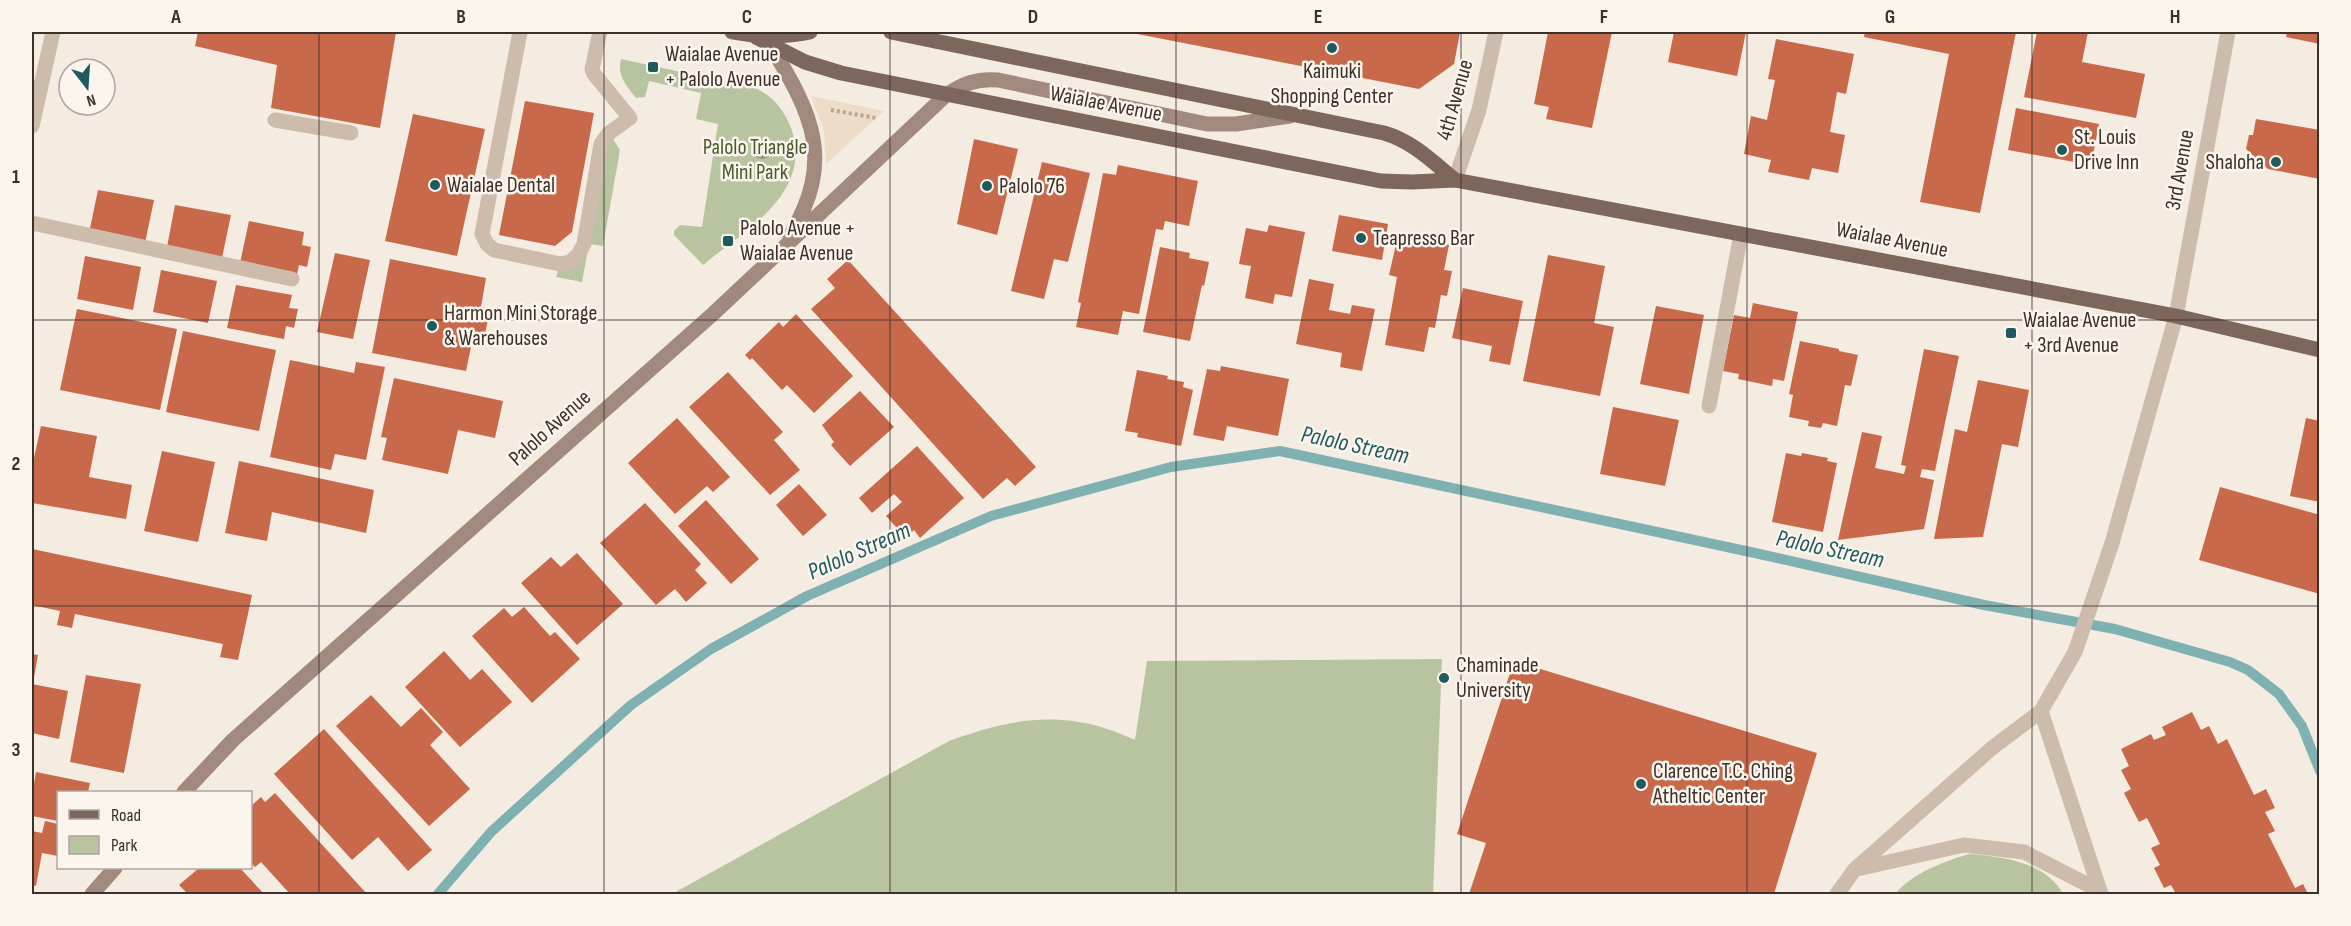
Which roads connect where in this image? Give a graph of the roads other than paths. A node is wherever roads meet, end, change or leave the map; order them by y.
1 (53, 32) edge
2 (520, 32) edge
3 (600, 32) edge
4 (732, 32) edge
5 (810, 32) edge
6 (891, 32) edge
7 (1497, 32) edge
8 (2228, 32) edge
9 (764, 38) edge
10 (945, 96) junction
11 (1299, 116) junction
12 (275, 120) dead end
13 (32, 126) edge
14 (351, 133) dead end
15 (1455, 180) junction
16 (32, 223) edge
17 (1743, 234) junction
18 (781, 252) junction
19 (292, 279) dead end
20 (2176, 316) junction
21 (2319, 350) edge
22 (1709, 406) dead end
23 (2041, 711) junction
24 (185, 791) edge
25 (113, 869) edge
26 (1856, 869) junction
27 (2101, 893) edge
28 (92, 894) edge
29 (1837, 894) edge

1 - 13 street
2 - 3 street
4 - 9 main road, Waialae Avenue
5 - 9 main road, Waialae Avenue
6 - 11 main road, Waialae Avenue
7 - 15 street, 4th Avenue
8 - 20 street, 3rd Avenue
9 - 10 main road, Waialae Avenue
9 - 18 street
10 - 11 street, Palolo Avenue
10 - 15 main road, Waialae Avenue
10 - 18 street, Palolo Avenue
11 - 15 main road, Waialae Avenue
12 - 14 street
15 - 17 main road, Waialae Avenue
16 - 19 street
17 - 20 main road, Waialae Avenue
17 - 22 street
18 - 24 street, Palolo Avenue
20 - 21 main road, Waialae Avenue
20 - 23 street, 3rd Avenue
23 - 26 street
23 - 27 street
25 - 28 street
26 - 27 street
26 - 29 street

